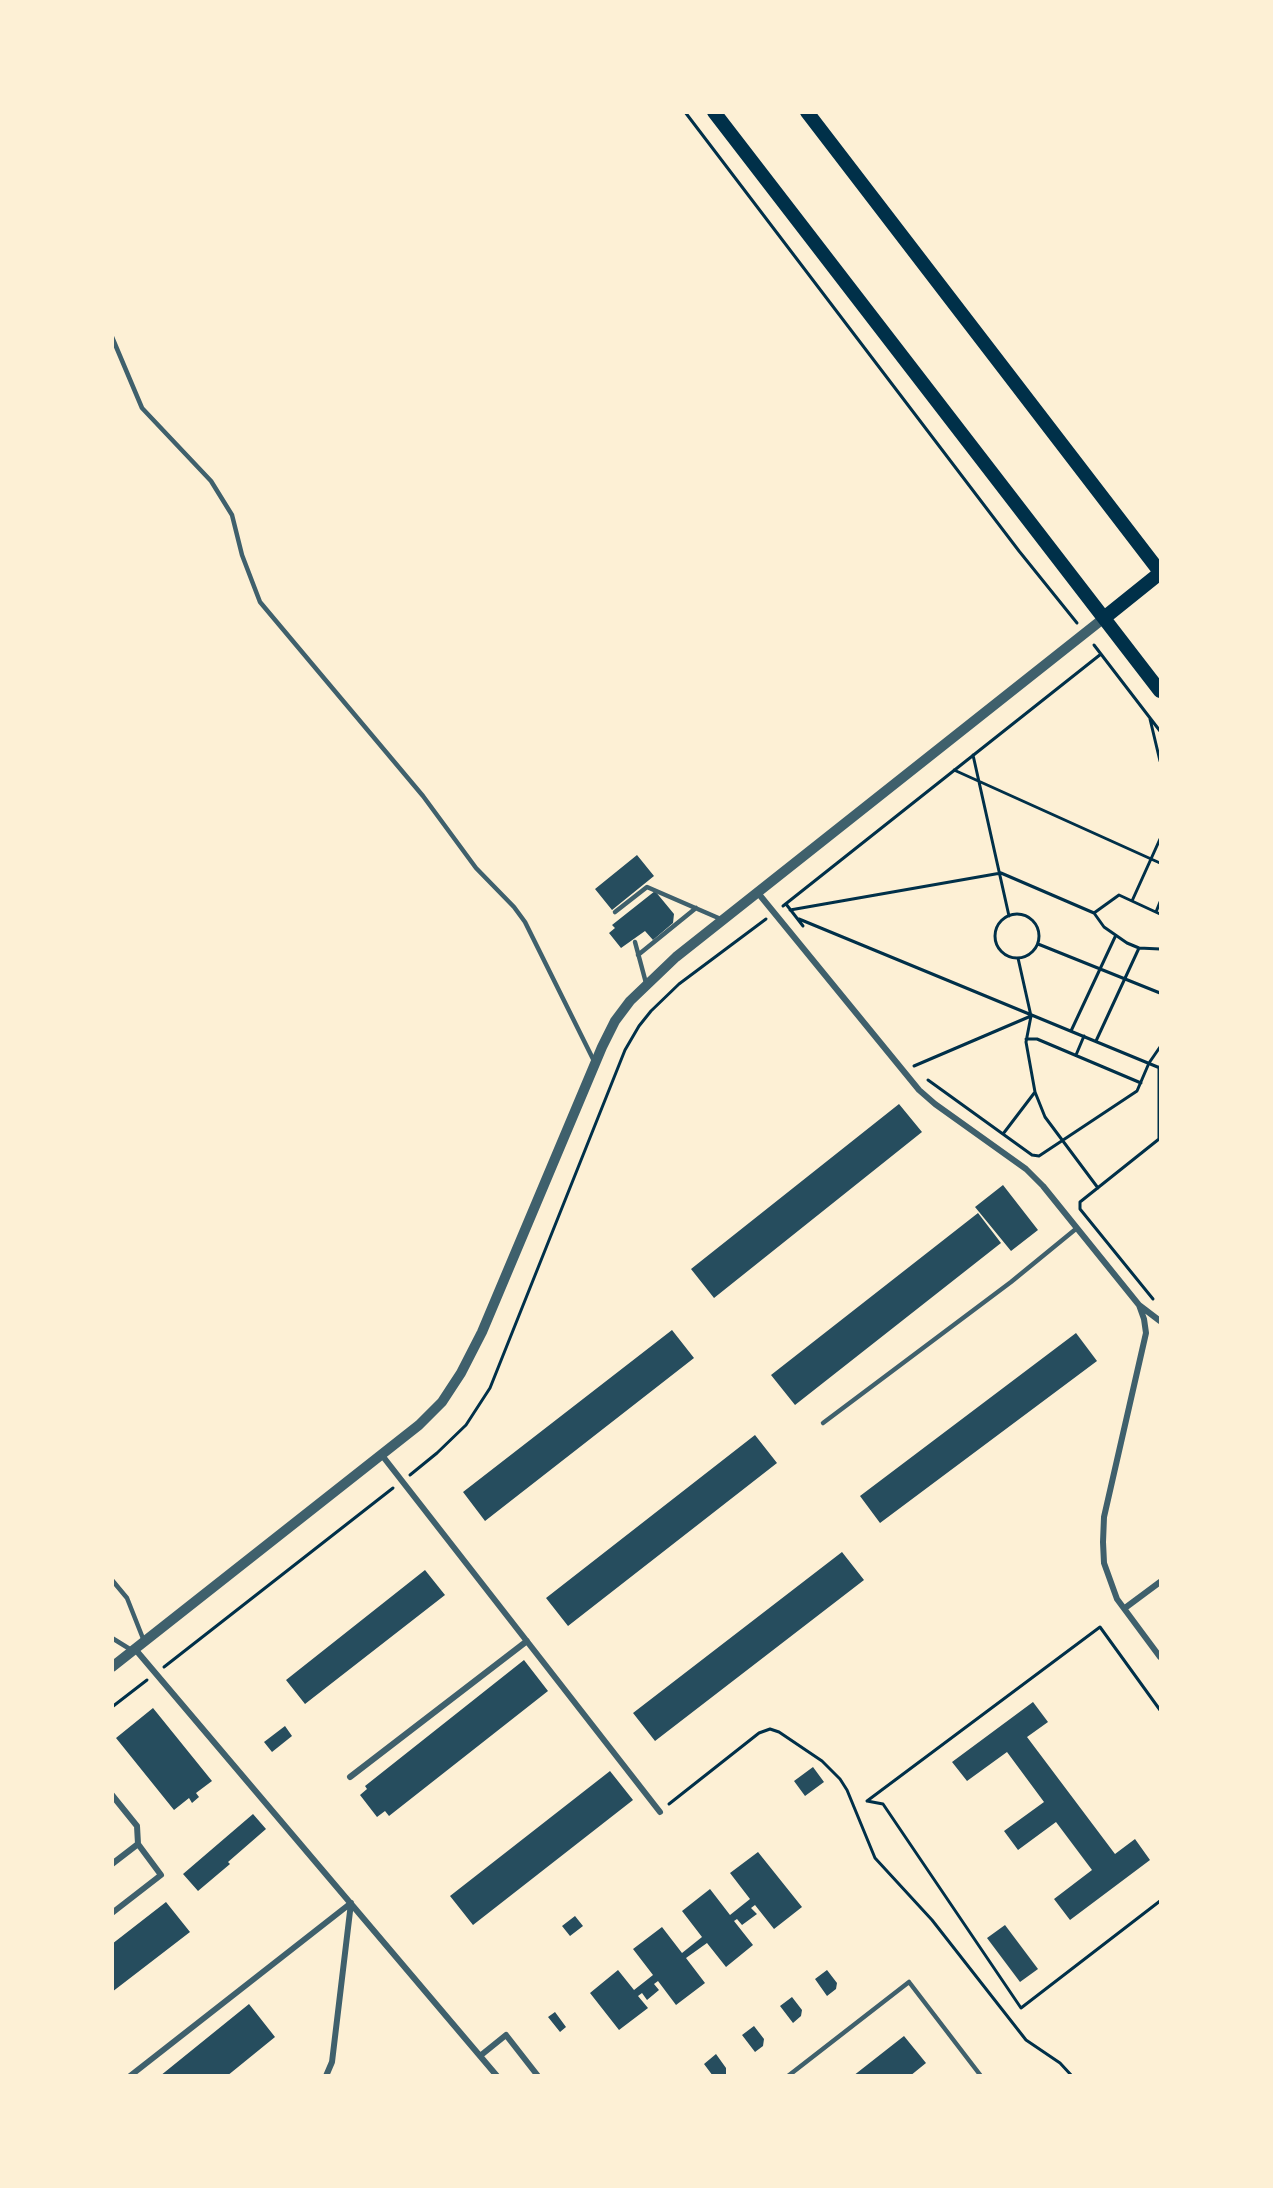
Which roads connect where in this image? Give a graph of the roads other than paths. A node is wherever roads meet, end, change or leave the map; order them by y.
1 (714, 112) edge
2 (807, 112) edge
3 (112, 336) edge
4 (1161, 573) edge
5 (1104, 618) junction
6 (1161, 691) edge
7 (758, 893) junction
8 (696, 908) junction
9 (615, 912) dead end
10 (723, 920) junction
11 (635, 942) dead end
12 (638, 955) junction
13 (646, 984) junction
14 (595, 1064) junction
15 (1077, 1228) junction
16 (1139, 1305) junction
17 (1161, 1322) edge
18 (823, 1423) dead end
19 (381, 1454) junction
20 (112, 1580) edge
21 (1161, 1582) edge
22 (1125, 1608) junction
23 (112, 1638) edge
24 (527, 1641) junction
25 (145, 1642) junction
26 (134, 1650) junction
27 (1161, 1657) edge
28 (112, 1667) edge
29 (350, 1777) dead end
30 (112, 1795) edge
31 (660, 1812) road end
32 (138, 1844) junction
33 (112, 1864) edge
34 (351, 1903) junction
35 (112, 1913) edge
36 (480, 2056) junction
37 (130, 2076) edge
38 (326, 2076) edge
39 (496, 2076) edge
40 (538, 2076) edge
41 (788, 2076) edge
42 (981, 2076) edge

1 - 5 main road
2 - 4 main road
3 - 14 lane
4 - 5 main road
5 - 6 main road
5 - 7 street
7 - 10 street
7 - 15 street
8 - 9 lane
8 - 10 lane
8 - 12 lane
10 - 13 street
11 - 12 lane
12 - 13 lane
13 - 14 street
14 - 19 street
15 - 16 street
15 - 18 lane
16 - 17 street
16 - 22 street
19 - 24 street
19 - 25 street
20 - 25 lane
21 - 22 street
22 - 27 street
23 - 26 lane
24 - 29 street
24 - 31 street
25 - 26 street
26 - 28 street
26 - 34 street
30 - 32 street
32 - 33 street
32 - 35 street
34 - 36 street
34 - 37 street
34 - 38 street
36 - 39 street
36 - 40 street
41 - 42 lane

